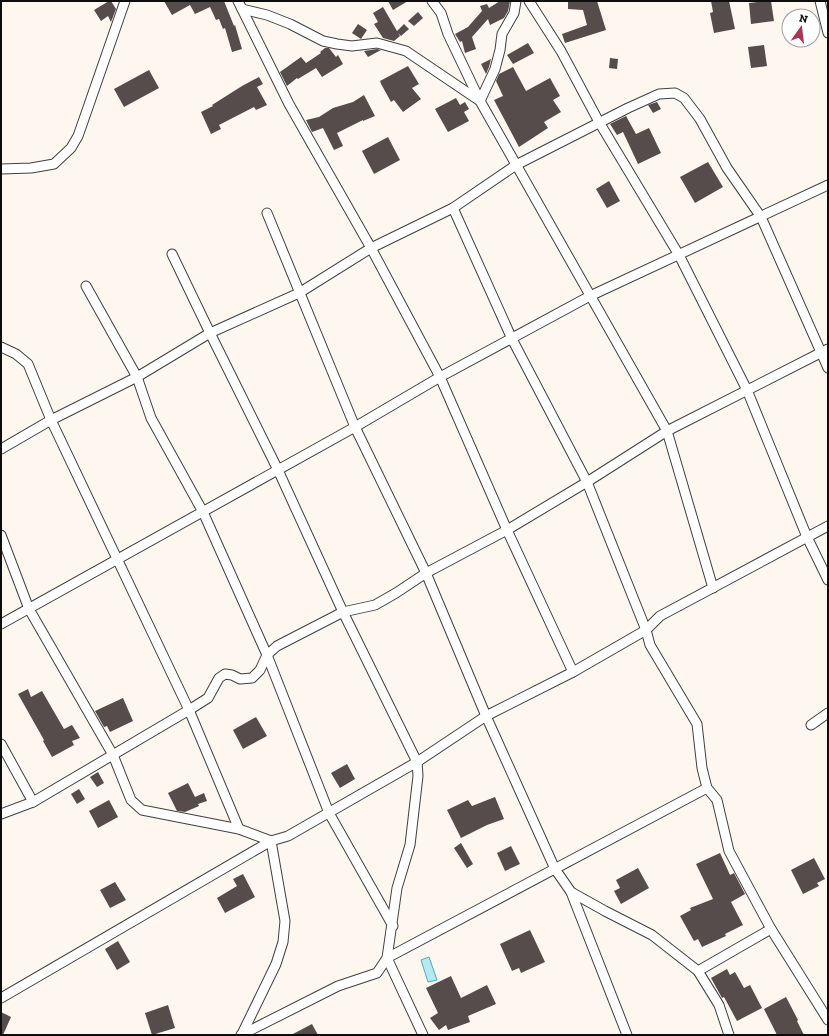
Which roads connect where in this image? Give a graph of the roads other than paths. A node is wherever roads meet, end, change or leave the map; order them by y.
1 (125, 1) edge
2 (432, 1) edge
3 (516, 1) edge
4 (529, 1) edge
5 (820, 1) edge
6 (240, 5) edge
7 (828, 33) edge
8 (480, 101) junction
9 (599, 122) junction
10 (516, 165) junction
11 (1, 169) edge
12 (828, 185) edge
13 (453, 208) junction
14 (267, 213) dead end
15 (760, 217) junction
16 (371, 248) junction
17 (172, 254) dead end
18 (679, 255) junction
19 (86, 286) dead end
20 (300, 293) junction
21 (590, 296) junction
22 (210, 333) junction
23 (512, 338) junction
24 (1, 347) edge
25 (824, 350) edge
26 (828, 368) edge
27 (137, 377) junction
28 (440, 377) junction
29 (747, 390) junction
30 (51, 420) junction
31 (355, 427) junction
32 (667, 431) junction
33 (1, 449) edge
34 (278, 470) junction
35 (587, 482) junction
36 (203, 512) junction
37 (828, 526) edge
38 (507, 530) junction
39 (1, 535) edge
40 (808, 537) junction
41 (118, 559) junction
42 (426, 573) junction
43 (828, 580) edge
44 (714, 588) junction
45 (29, 609) junction
46 (343, 612) junction
47 (1, 624) edge
48 (646, 630) junction
49 (267, 654) junction
50 (574, 672) junction
51 (189, 710) junction
52 (828, 713) edge
53 (486, 716) junction
54 (811, 725) dead end
55 (1, 744) edge
56 (113, 755) junction
57 (417, 762) junction
58 (707, 788) junction
59 (33, 802) junction
60 (329, 813) junction
61 (1, 814) edge
62 (240, 829) junction
63 (271, 841) junction
64 (555, 869) junction
65 (571, 892) junction
66 (393, 926) junction
67 (771, 929) junction
68 (388, 958) junction
69 (698, 971) junction
70 (1, 998) edge
71 (828, 1020) edge
72 (242, 1035) edge
73 (423, 1035) edge
74 (627, 1035) edge
75 (729, 1035) edge

1 - 11 street
2 - 8 street
3 - 8 street
4 - 9 street
5 - 7 street
6 - 8 street
6 - 16 street
8 - 10 street
9 - 10 street
9 - 15 street
9 - 18 street
10 - 13 street
10 - 21 street
12 - 15 street
13 - 16 street
13 - 23 street
14 - 20 street
15 - 18 street
15 - 25 street
16 - 20 street
16 - 28 street
17 - 22 street
18 - 21 street
18 - 29 street
19 - 27 street
20 - 22 street
20 - 31 street
21 - 23 street
21 - 32 street
22 - 27 street
22 - 34 street
23 - 28 street
23 - 35 street
24 - 30 street
25 - 26 street
25 - 29 street
27 - 30 street
27 - 36 street
28 - 31 street
28 - 38 street
29 - 32 street
29 - 40 street
30 - 33 street
30 - 41 street
31 - 34 street
31 - 42 street
32 - 35 street
32 - 44 street
34 - 36 street
34 - 46 street
35 - 38 street
35 - 48 street
36 - 41 street
36 - 49 street
37 - 40 street
38 - 42 street
38 - 50 street
39 - 45 street
40 - 43 street
40 - 44 street
41 - 45 street
41 - 51 street
42 - 46 street
42 - 53 street
44 - 48 street
45 - 47 street
45 - 56 street
46 - 49 street
46 - 57 street
48 - 50 street
48 - 58 street
49 - 51 street
49 - 60 street
50 - 53 street
51 - 56 street
51 - 62 street
52 - 54 street
53 - 57 street
53 - 64 street
55 - 59 street
56 - 59 street
56 - 62 street
57 - 60 street
57 - 66 street
58 - 64 street
58 - 67 street
59 - 61 street
60 - 63 street
60 - 66 street
62 - 63 street
63 - 70 street
63 - 72 street
64 - 65 street
64 - 68 street
65 - 69 street
65 - 74 street
66 - 68 street
67 - 69 street
67 - 71 street
68 - 72 street
68 - 73 street
69 - 75 street

